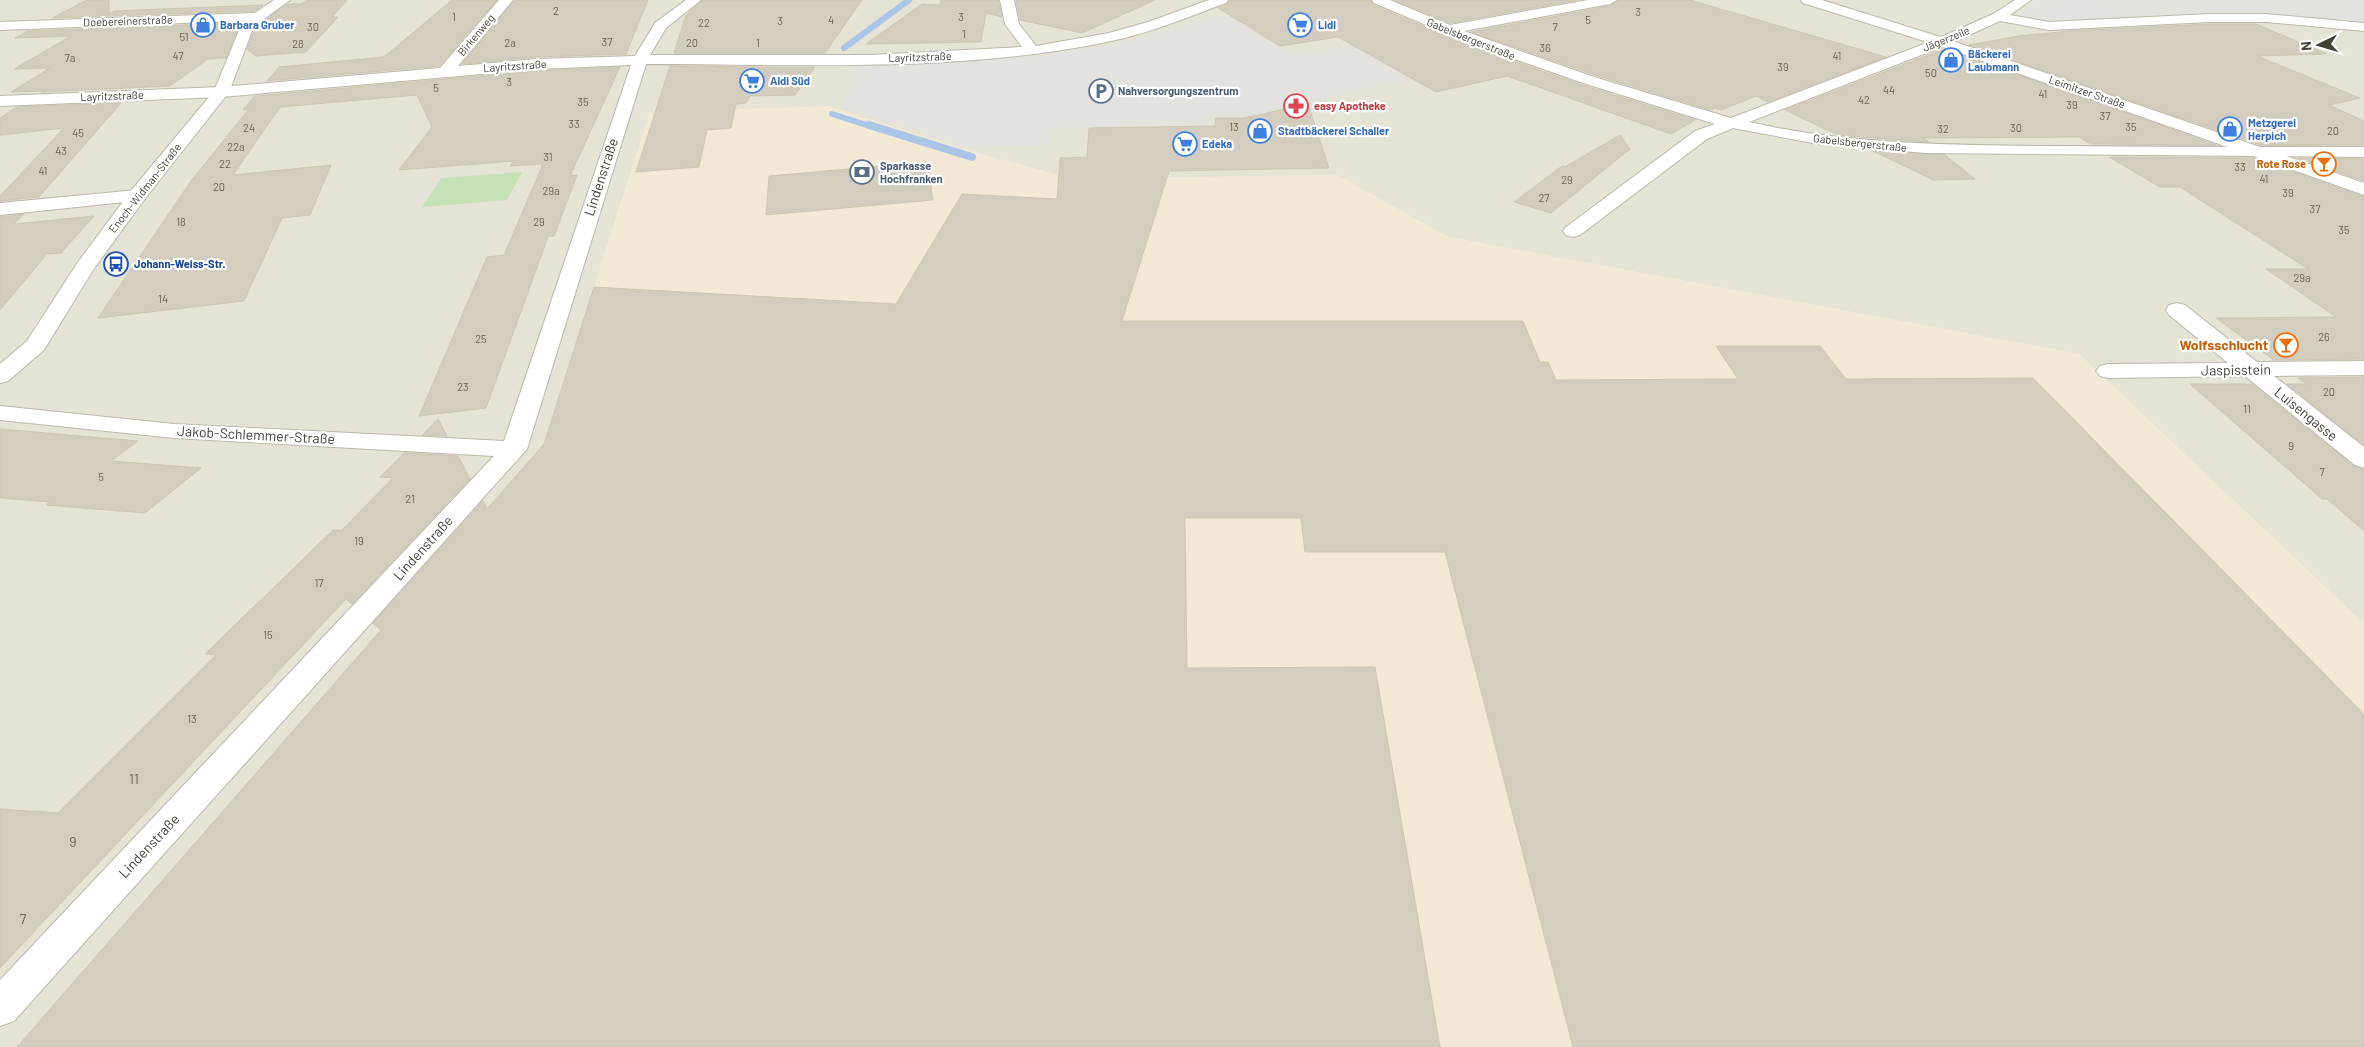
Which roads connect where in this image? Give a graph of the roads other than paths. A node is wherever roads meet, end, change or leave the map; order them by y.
1 (283, 0) edge
2 (506, 0) edge
3 (694, 0) edge
4 (1007, 0) edge
5 (1221, 0) edge
6 (1379, 0) edge
7 (1610, 0) edge
8 (1808, 0) edge
9 (2024, 0) edge
10 (256, 17) junction
11 (1998, 17) junction
12 (0, 26) edge
13 (2364, 27) edge
14 (1445, 30) junction
15 (1942, 42) junction
16 (1032, 50) junction
17 (640, 60) junction
18 (446, 71) junction
19 (221, 92) junction
20 (0, 101) edge
21 (1730, 122) junction
22 (2262, 152) junction
23 (2364, 152) edge
24 (2364, 189) edge
25 (137, 196) junction
26 (0, 208) edge
27 (1573, 231) dead end
28 (2177, 310) dead end
29 (2364, 368) edge
30 (2251, 370) junction
31 (2108, 371) dead end
32 (0, 376) edge
33 (0, 413) edge
34 (514, 448) junction
35 (2364, 460) edge
36 (0, 1008) edge

1 - 10 street, Enoch-Widman-Straße
2 - 18 street, Birkenweg
3 - 17 street, Lindenstraße
4 - 16 street
5 - 16 street, Layritzstraße
6 - 14 street, Gabelsbergerstraße
7 - 14 street
8 - 15 street, Leimitzer Straße
9 - 11 street, Jägerzeile
10 - 12 street, Doebereinerstraße
10 - 19 street, Enoch-Widman-Straße
11 - 13 street
11 - 15 street, Jägerzeile
14 - 21 street, Gabelsbergerstraße
15 - 21 street, Jägerzeile
15 - 22 street, Leimitzer Straße
16 - 17 street, Layritzstraße
17 - 18 street, Layritzstraße
17 - 34 street, Lindenstraße
18 - 19 street, Layritzstraße
19 - 20 street, Layritzstraße
19 - 25 street, Enoch-Widman-Straße
21 - 22 street, Gabelsbergerstraße
21 - 27 street, Jägerzeile
22 - 23 street, Gabelsbergerstraße
22 - 24 street, Leimitzer Straße
25 - 26 street
25 - 32 street, Enoch-Widman-Straße
28 - 30 street, Luisengasse
29 - 30 street, Jaspisstein
30 - 31 street, Jaspisstein
30 - 35 street, Luisengasse
33 - 34 street, Jakob-Schlemmer-Straße
34 - 36 street, Lindenstraße

